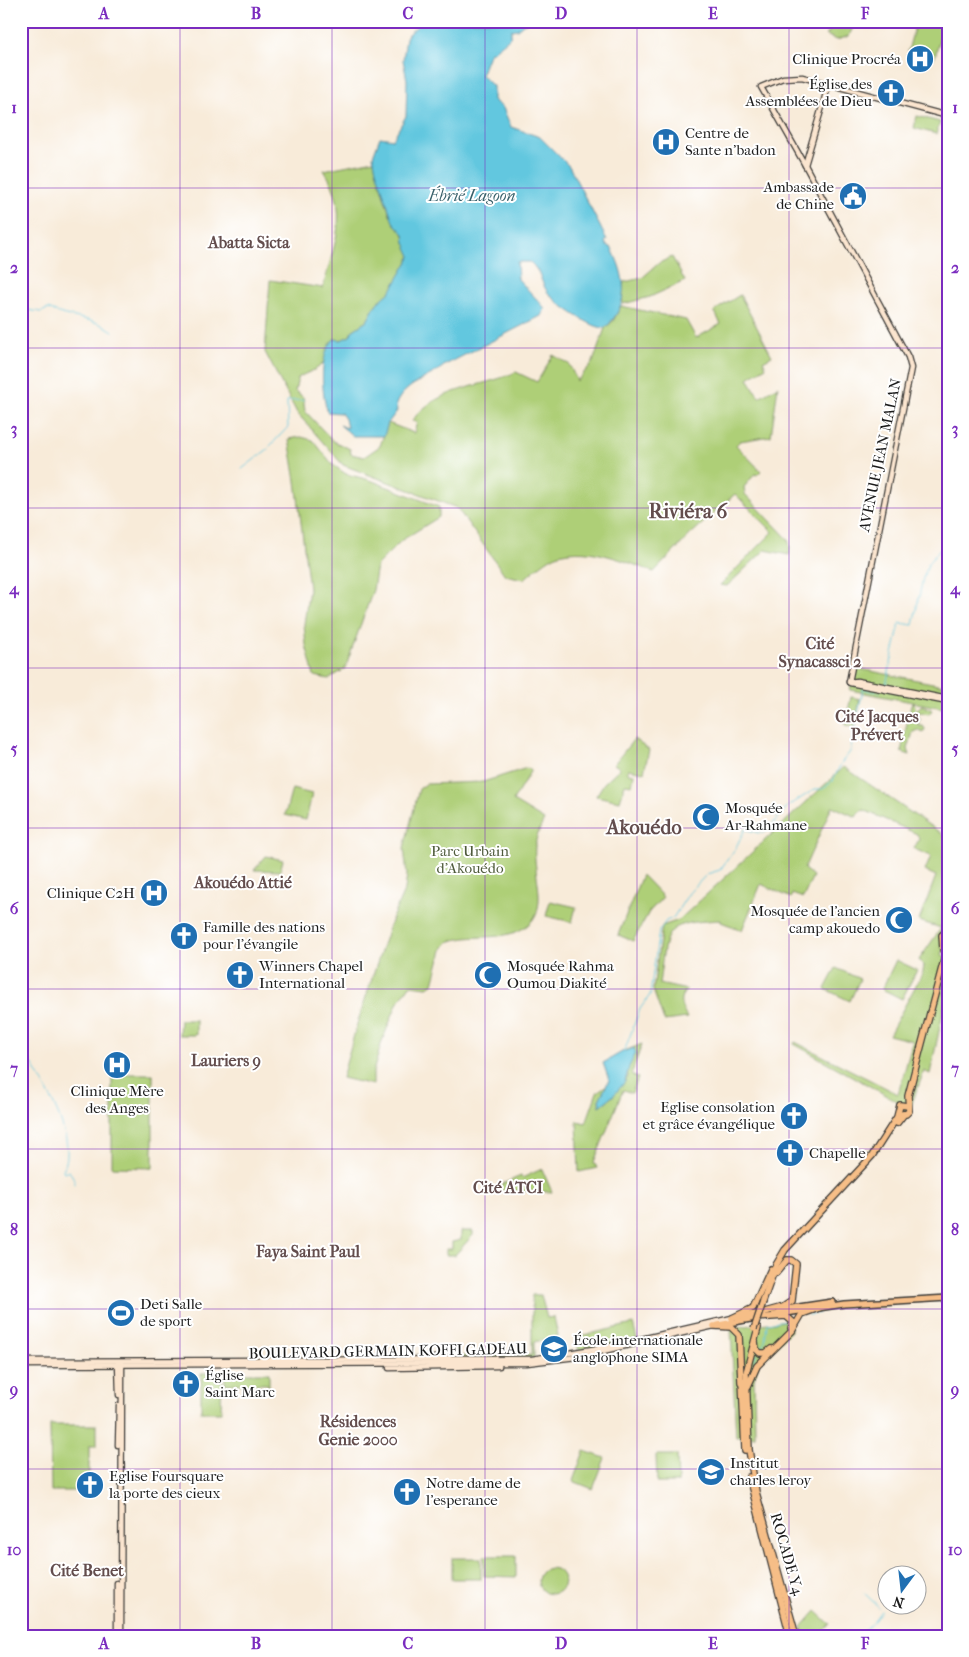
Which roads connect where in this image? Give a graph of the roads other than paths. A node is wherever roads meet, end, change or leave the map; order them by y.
1 (829, 83) junction
2 (948, 116) edge
3 (806, 166) junction
4 (948, 701) edge
5 (948, 930) edge
6 (946, 943) edge
7 (905, 1105) junction
8 (901, 1112) junction
9 (781, 1255) junction
10 (776, 1273) junction
11 (948, 1297) edge
12 (765, 1302) junction
13 (822, 1307) junction
14 (761, 1313) junction
15 (751, 1317) junction
16 (732, 1318) junction
17 (714, 1326) junction
18 (756, 1331) junction
19 (515, 1362) junction
20 (21, 1363) edge
21 (120, 1363) junction
22 (336, 1363) junction
23 (742, 1390) junction
24 (746, 1400) junction
25 (119, 1636) edge
26 (790, 1636) edge
27 (796, 1636) edge

1 - 2 main road
1 - 3 main road
1 - 3 main road, AVENUE JEAN MALAN
3 - 4 main road, AVENUE JEAN MALAN
5 - 6 highway
6 - 7 highway
7 - 8 highway
7 - 8 highway
8 - 9 highway
8 - 10 highway
9 - 12 highway
9 - 16 highway
10 - 12 highway
10 - 14 highway
11 - 13 main road, BOULEVARD GERMAIN KOFFI GADEAU
11 - 14 main road, BOULEVARD GERMAIN KOFFI GADEAU
12 - 18 highway, ROCADE Y4, bridge
13 - 15 main road, BOULEVARD GERMAIN KOFFI GADEAU
13 - 24 highway
14 - 15 main road, BOULEVARD GERMAIN KOFFI GADEAU
15 - 16 main road, BOULEVARD GERMAIN KOFFI GADEAU
15 - 17 main road, BOULEVARD GERMAIN KOFFI GADEAU
15 - 18 highway
16 - 19 main road, BOULEVARD GERMAIN KOFFI GADEAU
17 - 19 main road, BOULEVARD GERMAIN KOFFI GADEAU
17 - 23 highway
18 - 23 highway, ROCADE Y4
18 - 24 highway, ROCADE Y4
19 - 22 main road, BOULEVARD GERMAIN KOFFI GADEAU
19 - 22 main road
19 - 22 main road
20 - 21 main road, BOULEVARD GERMAIN KOFFI GADEAU
21 - 22 main road, BOULEVARD GERMAIN KOFFI GADEAU
21 - 25 main road
23 - 26 highway, ROCADE Y4
24 - 27 highway, ROCADE Y4

